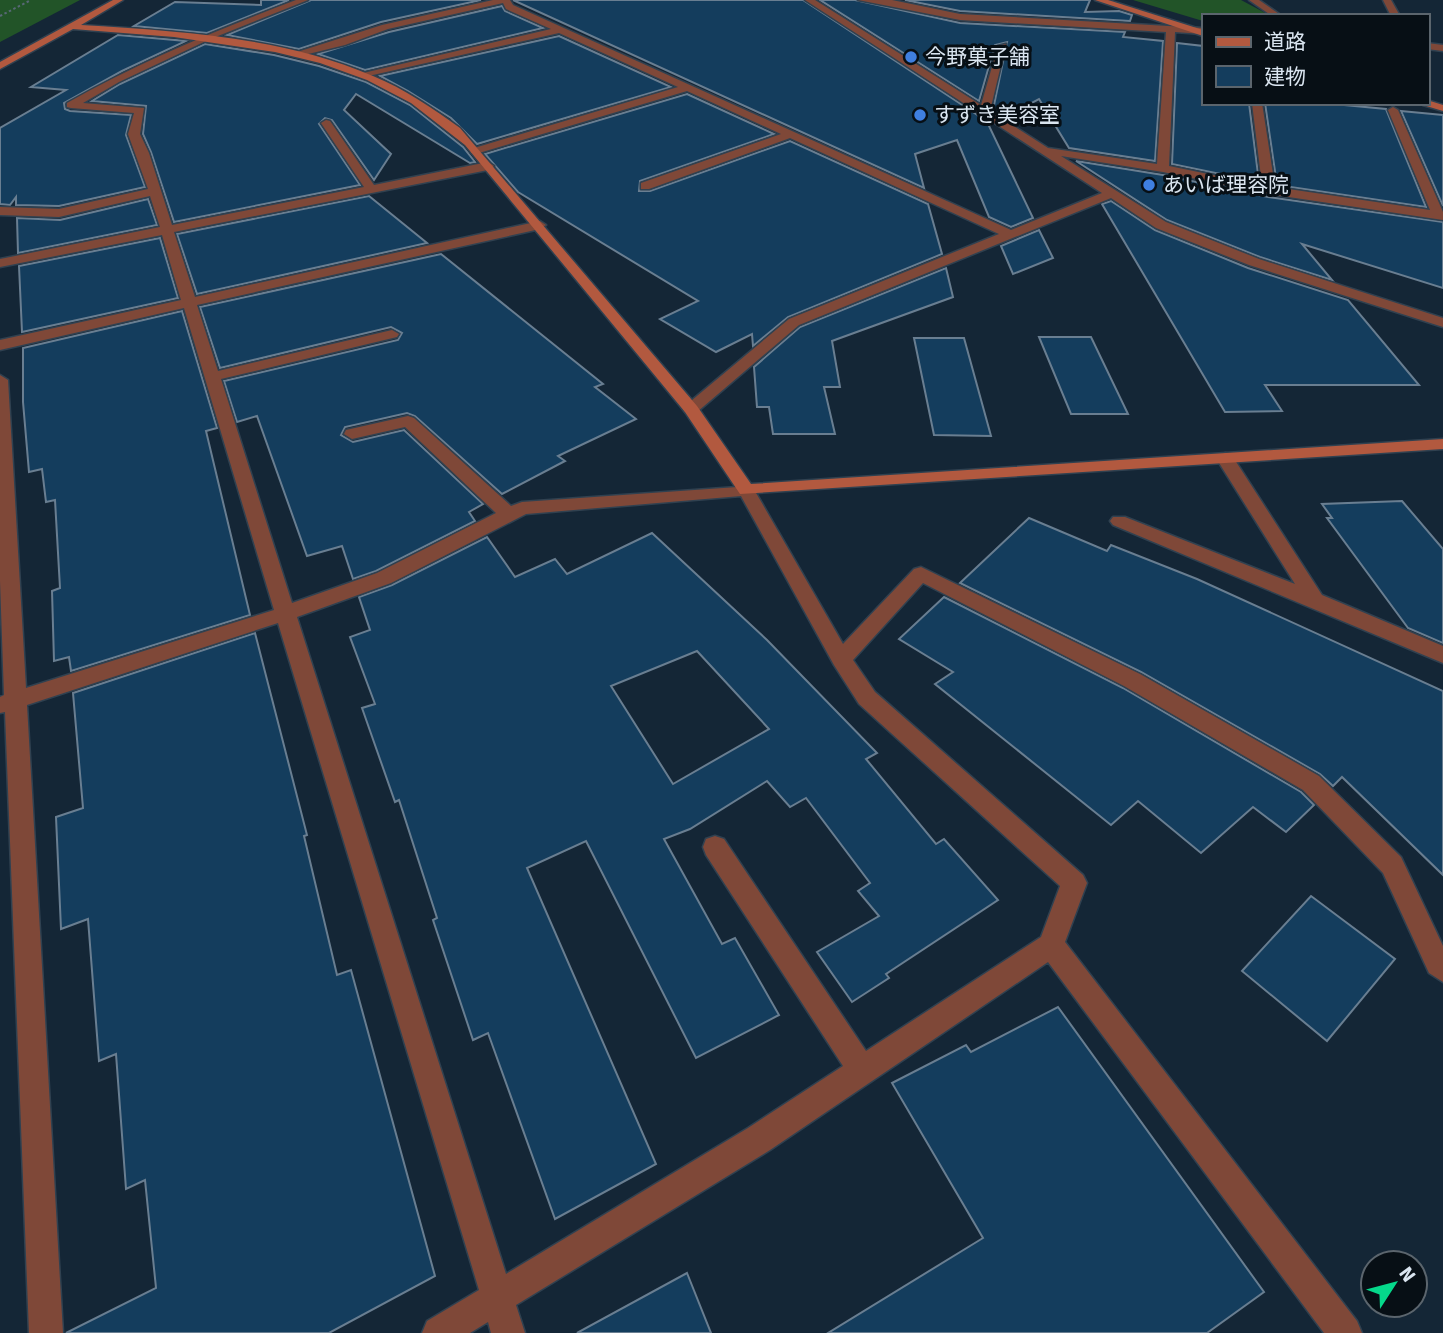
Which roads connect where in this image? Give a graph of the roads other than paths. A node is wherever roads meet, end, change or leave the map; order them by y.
1 (119, 0) edge
2 (276, 0) edge
3 (505, 0) edge
4 (808, 0) edge
5 (862, 0) edge
6 (1100, 0) edge
7 (1252, 0) edge
8 (303, 1) edge
9 (890, 1) edge
10 (1275, 14) edge
11 (74, 27) junction
12 (1171, 29) junction
13 (561, 30) junction
14 (1201, 31) edge
15 (205, 38) junction
16 (1003, 46) dead end
17 (296, 54) junction
18 (0, 66) edge
19 (364, 74) junction
20 (687, 88) junction
21 (1258, 105) edge
22 (1393, 110) dead end
23 (985, 111) junction
24 (326, 123) dead end
25 (789, 135) junction
26 (1044, 150) junction
27 (475, 151) junction
28 (488, 166) junction
29 (1163, 167) junction
30 (645, 186) dead end
31 (371, 189) junction
32 (1269, 190) junction
33 (154, 191) junction
34 (1110, 194) junction
35 (0, 211) edge
36 (1440, 215) edge
37 (540, 225) junction
38 (165, 230) junction
39 (1012, 235) junction
40 (0, 263) edge
41 (187, 303) junction
42 (1443, 323) edge
43 (392, 334) dead end
44 (0, 345) edge
45 (211, 377) junction
46 (0, 380) edge
47 (691, 410) junction
48 (352, 434) dead end
49 (1443, 444) edge
50 (1225, 458) junction
51 (746, 490) junction
52 (509, 515) junction
53 (1119, 521) dead end
54 (1315, 600) junction
55 (284, 614) junction
56 (1443, 655) edge
57 (841, 659) junction
58 (8, 702) edge
59 (715, 846) dead end
60 (1051, 945) junction
61 (1443, 969) edge
62 (862, 1070) junction
63 (497, 1298) junction
64 (46, 1333) edge
65 (439, 1333) edge
66 (508, 1333) edge
67 (1345, 1333) edge

1 - 11 street
2 - 8 street
3 - 13 street
3 - 17 street
4 - 23 street
5 - 9 street
6 - 14 street
7 - 10 street
8 - 15 street
9 - 12 street
11 - 15 street
11 - 18 street
12 - 14 street
12 - 29 street
13 - 19 street
13 - 20 street
15 - 17 street
15 - 33 street
16 - 23 street
17 - 19 street
19 - 27 street
20 - 25 street
20 - 27 street
21 - 32 street
22 - 36 street
23 - 26 street
24 - 31 street
25 - 30 street
25 - 39 street
26 - 29 street
26 - 34 street
27 - 28 street
28 - 31 street
28 - 37 street
29 - 32 street
31 - 38 street
32 - 36 street
33 - 35 street
33 - 38 street
34 - 39 street
34 - 42 street
37 - 41 street
37 - 47 street
38 - 40 street
38 - 41 street
39 - 47 street
41 - 44 street
41 - 45 street
43 - 45 street
45 - 55 street
46 - 58 street
47 - 51 street
48 - 52 street
49 - 50 street
50 - 51 street
50 - 54 street
51 - 52 street
51 - 57 street
52 - 55 street
53 - 54 street
54 - 56 street
55 - 58 street
55 - 63 street
57 - 60 street
57 - 61 street
58 - 64 street
59 - 62 street
60 - 62 street
60 - 67 street
62 - 63 street
63 - 65 street
63 - 66 street

